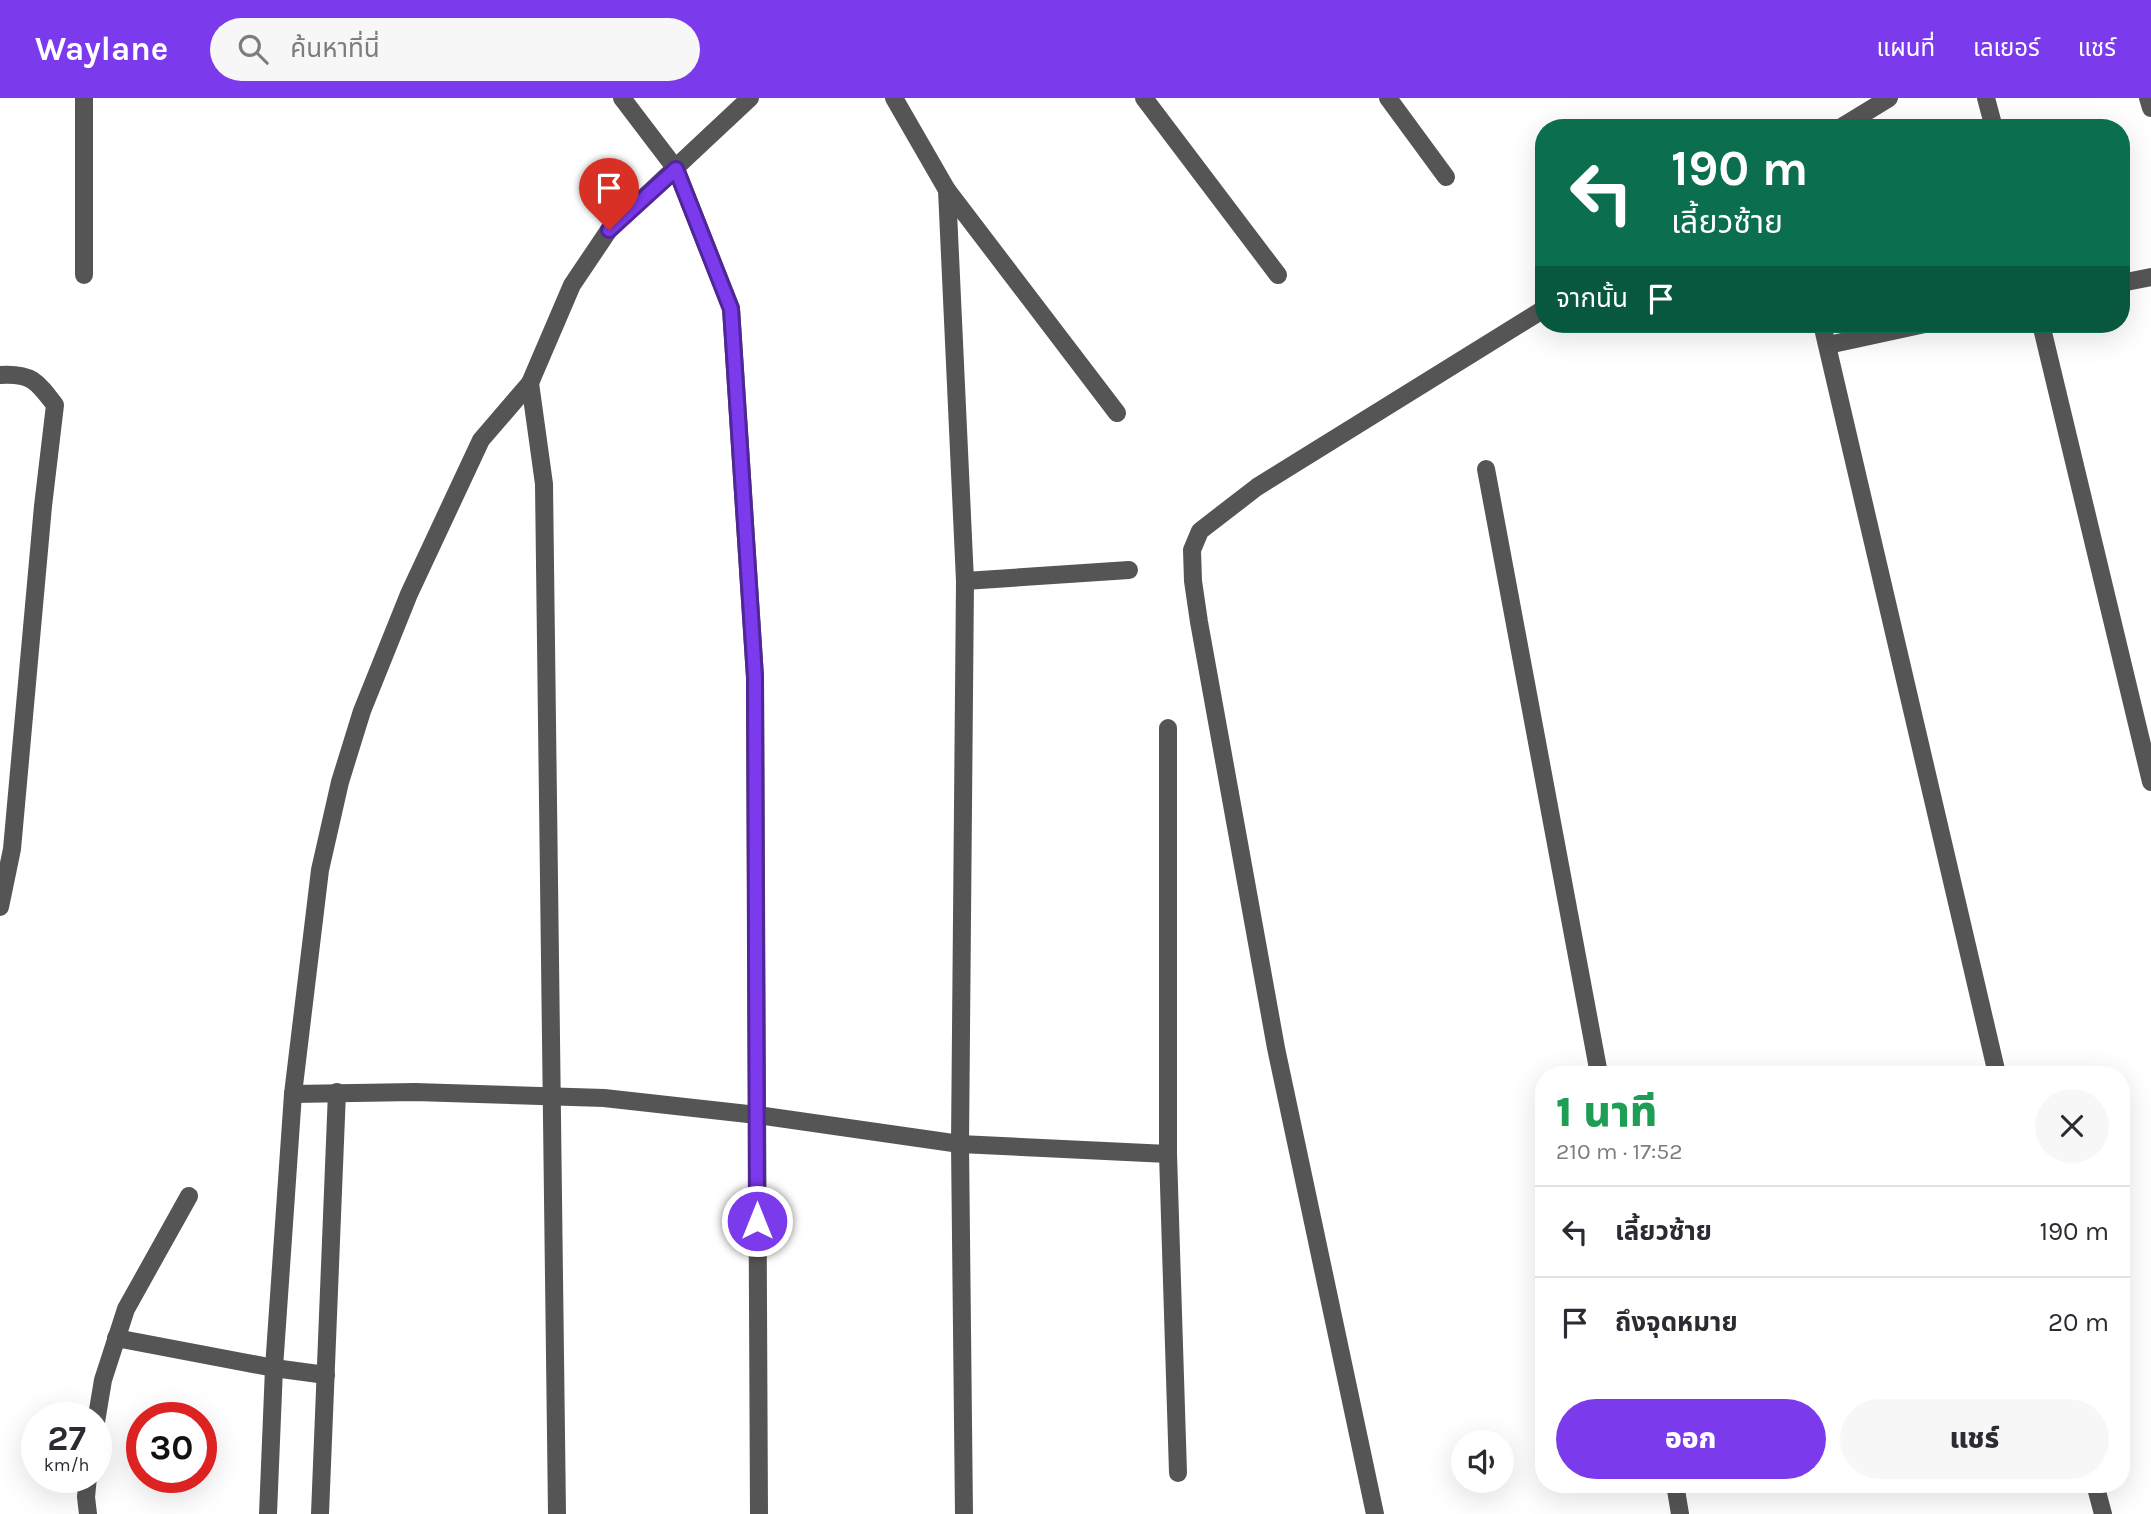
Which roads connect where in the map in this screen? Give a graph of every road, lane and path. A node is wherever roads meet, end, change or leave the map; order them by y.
1 (84, 98) edge
2 (622, 98) edge
3 (750, 98) edge
4 (894, 98) edge
5 (1144, 98) edge
6 (1388, 98) edge
7 (1889, 98) edge
8 (1986, 98) edge
9 (2148, 98) edge
10 (2151, 108) edge
11 (1855, 119) edge
12 (1992, 119) edge
13 (676, 169) junction
14 (1446, 177) dead end
15 (947, 190) junction
16 (84, 275) dead end
17 (1278, 275) dead end
18 (2151, 277) edge
19 (2130, 281) edge
20 (1535, 315) edge
21 (1825, 333) edge
22 (1883, 333) edge
23 (2043, 333) edge
24 (1828, 345) junction
25 (0, 375) edge
26 (530, 383) junction
27 (1117, 413) dead end
28 (1486, 469) dead end
29 (1129, 570) dead end
30 (965, 580) junction
31 (1168, 728) dead end
32 (2151, 782) edge
33 (0, 907) edge
34 (1597, 1066) edge
35 (1995, 1066) edge
36 (337, 1092) junction
37 (293, 1094) junction
38 (552, 1095) junction
39 (757, 1115) junction
40 (960, 1144) junction
41 (1167, 1153) junction
42 (189, 1196) dead end
43 (116, 1338) junction
44 (274, 1368) junction
45 (326, 1375) junction
46 (99, 1402) edge
47 (1178, 1473) dead end
48 (86, 1493) edge
49 (1676, 1493) edge
50 (2097, 1493) edge
51 (88, 1514) edge
52 (268, 1514) edge
53 (320, 1514) edge
54 (558, 1514) edge
55 (759, 1514) edge
56 (964, 1514) edge
57 (1375, 1514) edge
58 (1680, 1514) edge
59 (2103, 1514) edge

1 - 16 street
2 - 13 street
3 - 13 street
4 - 15 street
5 - 17 street
6 - 14 street
7 - 11 street
8 - 12 street
9 - 10 street
13 - 26 street
13 - 39 street
15 - 27 street
15 - 30 street
18 - 19 street
20 - 57 street
21 - 24 street
22 - 24 street
23 - 32 street
24 - 35 street
25 - 33 street
26 - 37 street
26 - 38 street
28 - 34 street
29 - 30 street
30 - 40 street
31 - 41 street
36 - 37 street
36 - 38 street
36 - 45 street
37 - 44 street
38 - 39 street
38 - 54 street
39 - 40 street
39 - 55 street
40 - 41 street
40 - 56 street
41 - 47 street
42 - 43 street
43 - 44 street
43 - 46 street
44 - 45 street
44 - 52 street
45 - 53 street
48 - 51 street
49 - 58 street
50 - 59 street

